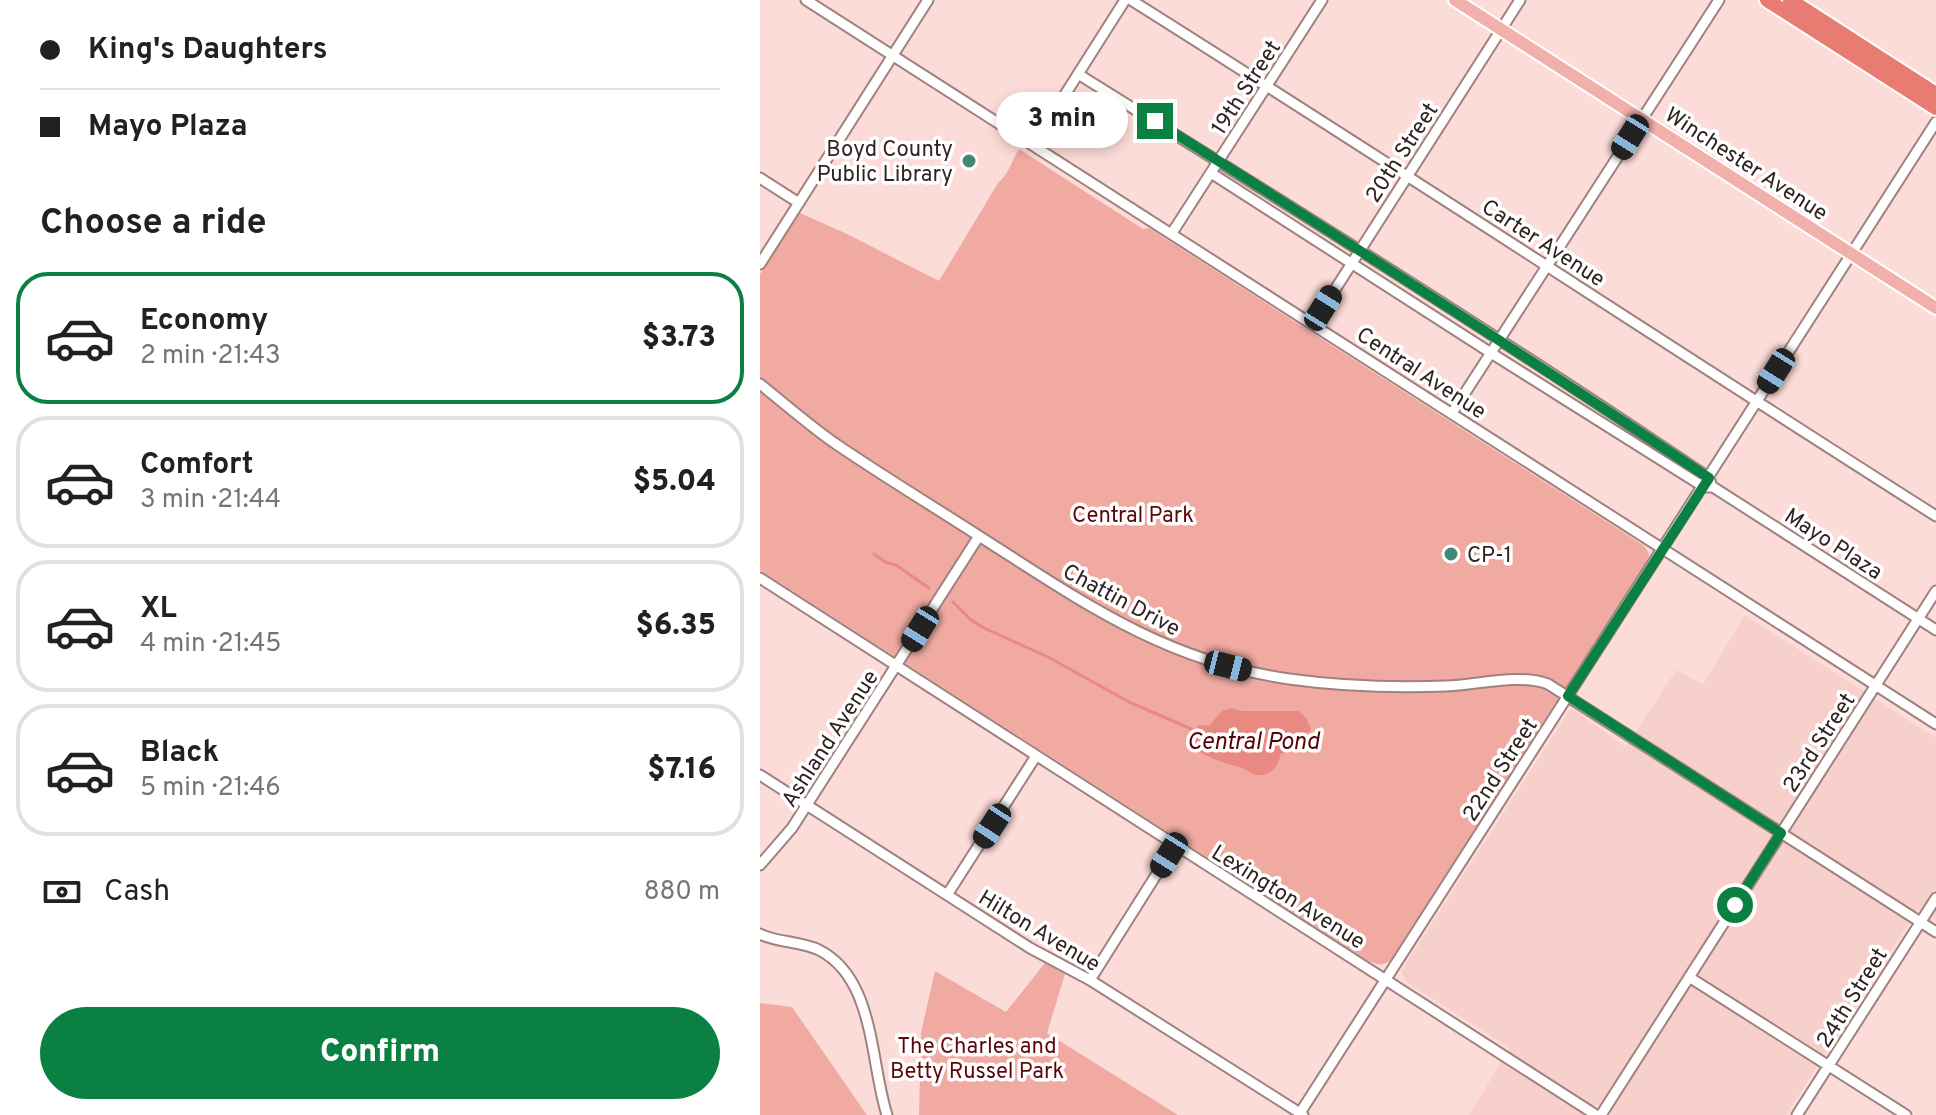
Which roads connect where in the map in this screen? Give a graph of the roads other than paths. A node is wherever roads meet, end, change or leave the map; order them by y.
1 (806, 0) edge
2 (928, 0) edge
3 (1128, 0) edge
4 (1322, 0) edge
5 (1455, 0) edge
6 (1520, 0) edge
7 (1719, 0) edge
8 (1767, 0) edge
9 (1790, 0) edge
10 (1501, 30) junction
11 (892, 55) junction
12 (1078, 74) junction
13 (1268, 86) junction
14 (1936, 94) edge
15 (1936, 108) edge
16 (1641, 119) junction
17 (1936, 122) edge
18 (1033, 145) junction
19 (1218, 161) junction
20 (1211, 173) junction
21 (1407, 174) junction
22 (760, 178) edge
23 (799, 203) junction
24 (1172, 233) junction
25 (1359, 251) junction
26 (1851, 254) junction
27 (1351, 263) junction
28 (760, 264) edge
29 (1548, 266) junction
30 (1936, 308) edge
31 (1313, 324) junction
32 (1499, 340) junction
33 (1491, 353) junction
34 (760, 384) edge
35 (1757, 402) junction
36 (1452, 413) junction
37 (1709, 484) junction
38 (1936, 516) edge
39 (979, 536) junction
40 (1662, 549) junction
41 (762, 583) edge
42 (1936, 591) edge
43 (1919, 618) junction
44 (1936, 630) edge
45 (896, 666) junction
46 (1876, 686) junction
47 (1568, 696) junction
48 (1936, 724) edge
49 (1036, 756) junction
50 (760, 775) edge
51 (806, 805) junction
52 (1781, 833) junction
53 (1175, 845) junction
54 (760, 865) edge
55 (947, 895) junction
56 (1936, 898) edge
57 (1920, 922) junction
58 (1936, 932) edge
59 (760, 934) edge
60 (1689, 977) junction
61 (1386, 979) junction
62 (1090, 980) junction
63 (1829, 1065) junction
64 (1302, 1114) edge
65 (887, 1115) edge
66 (1598, 1115) edge
67 (1797, 1115) edge
68 (1906, 1115) edge

1 - 11 street, Central Avenue
2 - 11 street
3 - 12 street
3 - 13 street, Carter Avenue
4 - 13 street, 19th Street
5 - 10 main road, Winchester Avenue
6 - 10 street, 20th Street
7 - 16 street
8 - 15 highway
9 - 14 highway
10 - 16 main road, Winchester Avenue
10 - 21 street, 20th Street
11 - 18 street, Central Avenue
11 - 23 street
12 - 18 street
12 - 19 street, Mayo Plaza
13 - 19 street, 19th Street
13 - 21 street, Carter Avenue
16 - 26 main road, Winchester Avenue
16 - 29 street
17 - 26 street, 22nd Street
18 - 24 street, Central Avenue
19 - 20 street, 19th Street
19 - 25 street, Mayo Plaza
20 - 24 street, 19th Street
20 - 27 street, Mayo Plaza
21 - 25 street, 20th Street
21 - 29 street, Carter Avenue
22 - 23 street
23 - 28 street
24 - 31 street, Central Avenue
25 - 27 street, 20th Street
25 - 32 street, Mayo Plaza
26 - 30 main road, Winchester Avenue
26 - 35 street, 22nd Street
27 - 31 street, 20th Street
27 - 33 street, Mayo Plaza
29 - 32 street
29 - 35 street, Carter Avenue
31 - 36 street, Central Avenue
32 - 33 street
32 - 37 street, Mayo Plaza
33 - 36 street
33 - 37 street, Mayo Plaza
34 - 39 street, Chattin Drive
35 - 37 street, 22nd Street
35 - 38 street, Carter Avenue
36 - 40 street, Central Avenue
37 - 40 street, 22nd Street
37 - 43 street, Mayo Plaza
39 - 45 street, Ashland Avenue
39 - 47 street, Chattin Drive
40 - 46 street, Central Avenue
40 - 47 street, 22nd Street
41 - 45 street, Lexington Avenue
42 - 43 street, 23rd Street
43 - 44 street, Mayo Plaza
43 - 46 street, 23rd Street
45 - 49 street, Lexington Avenue
45 - 51 street, Ashland Avenue
46 - 48 street, Central Avenue
46 - 52 street, 23rd Street
47 - 52 street, Chattin Drive
47 - 61 street, 22nd Street
49 - 53 street, Lexington Avenue
49 - 55 street
50 - 51 street, Hilton Avenue
51 - 54 street, Ashland Avenue
51 - 55 street, Hilton Avenue
52 - 57 street, Chattin Drive
52 - 60 street, 23rd Street
53 - 61 street, Lexington Avenue
53 - 62 street
55 - 62 street, Hilton Avenue
56 - 57 street, 24th Street
57 - 58 street, Chattin Drive
57 - 63 street, 24th Street
59 - 65 street
60 - 63 street
60 - 66 street, 23rd Street
61 - 64 street, 22nd Street
61 - 66 street, Lexington Avenue
62 - 64 street, Hilton Avenue
63 - 67 street, 24th Street
63 - 68 street

